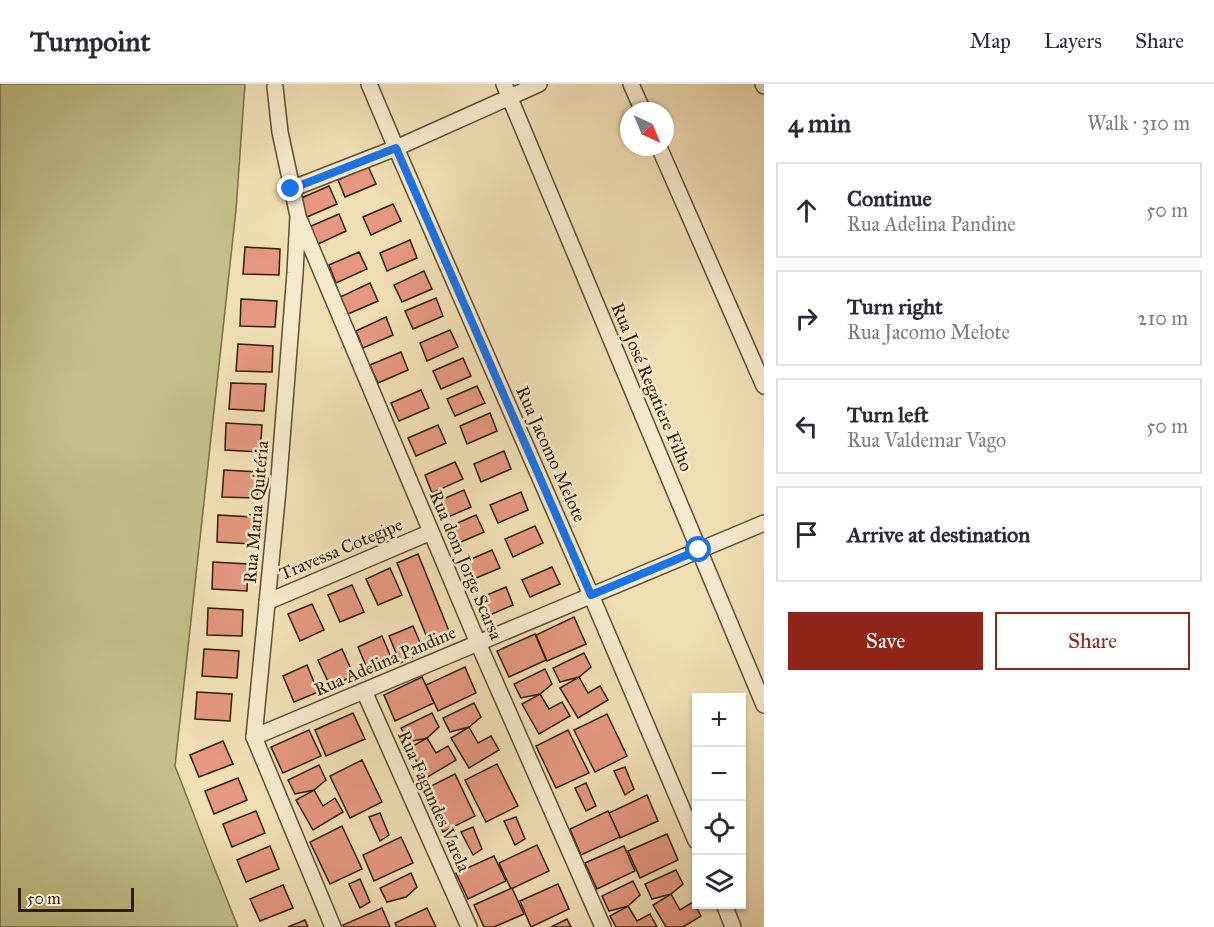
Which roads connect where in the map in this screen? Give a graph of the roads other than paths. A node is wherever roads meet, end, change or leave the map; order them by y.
1 (369, 84) edge
2 (539, 84) edge
3 (631, 84) edge
4 (275, 87) dead end
5 (507, 91) edge
6 (639, 102) edge
7 (396, 148) junction
8 (663, 156) edge
9 (291, 189) junction
10 (298, 216) junction
11 (764, 386) edge
12 (764, 523) edge
13 (431, 532) junction
14 (699, 550) junction
15 (591, 595) junction
16 (267, 602) junction
17 (478, 643) junction
18 (364, 691) junction
19 (764, 705) edge
20 (254, 737) junction
21 (692, 832) edge
22 (726, 909) edge
23 (333, 927) edge
24 (469, 927) edge
25 (603, 927) edge
26 (734, 927) edge

1 - 7 street, Rua Jacomo Melote
2 - 5 street
3 - 6 street
4 - 9 street, Rua Maria Quitéria
5 - 7 street
5 - 14 street, Rua José Regatiere Filho
7 - 9 street
7 - 15 street, Rua Jacomo Melote
8 - 11 street
9 - 10 street, Rua Maria Quitéria
10 - 13 street, Rua dom Jorge Scarsa
10 - 16 street, Rua Maria Quitéria
12 - 14 street, Rua Adelina Pandine
13 - 16 street, Travessa Cotegipe
13 - 17 street, Rua dom Jorge Scarsa
14 - 15 street, Rua Adelina Pandine
14 - 19 street, Rua José Regatiere Filho
15 - 17 street, Rua Adelina Pandine
15 - 21 street, Rua Jacomo Melote
16 - 20 street, Rua Maria Quitéria
17 - 18 street, Rua Adelina Pandine
17 - 25 street, Rua dom Jorge Scarsa
18 - 20 street, Rua Adelina Pandine
18 - 24 street, Rua Fagundes Varela
20 - 23 street, Rua Maria Quitéria
22 - 26 street

